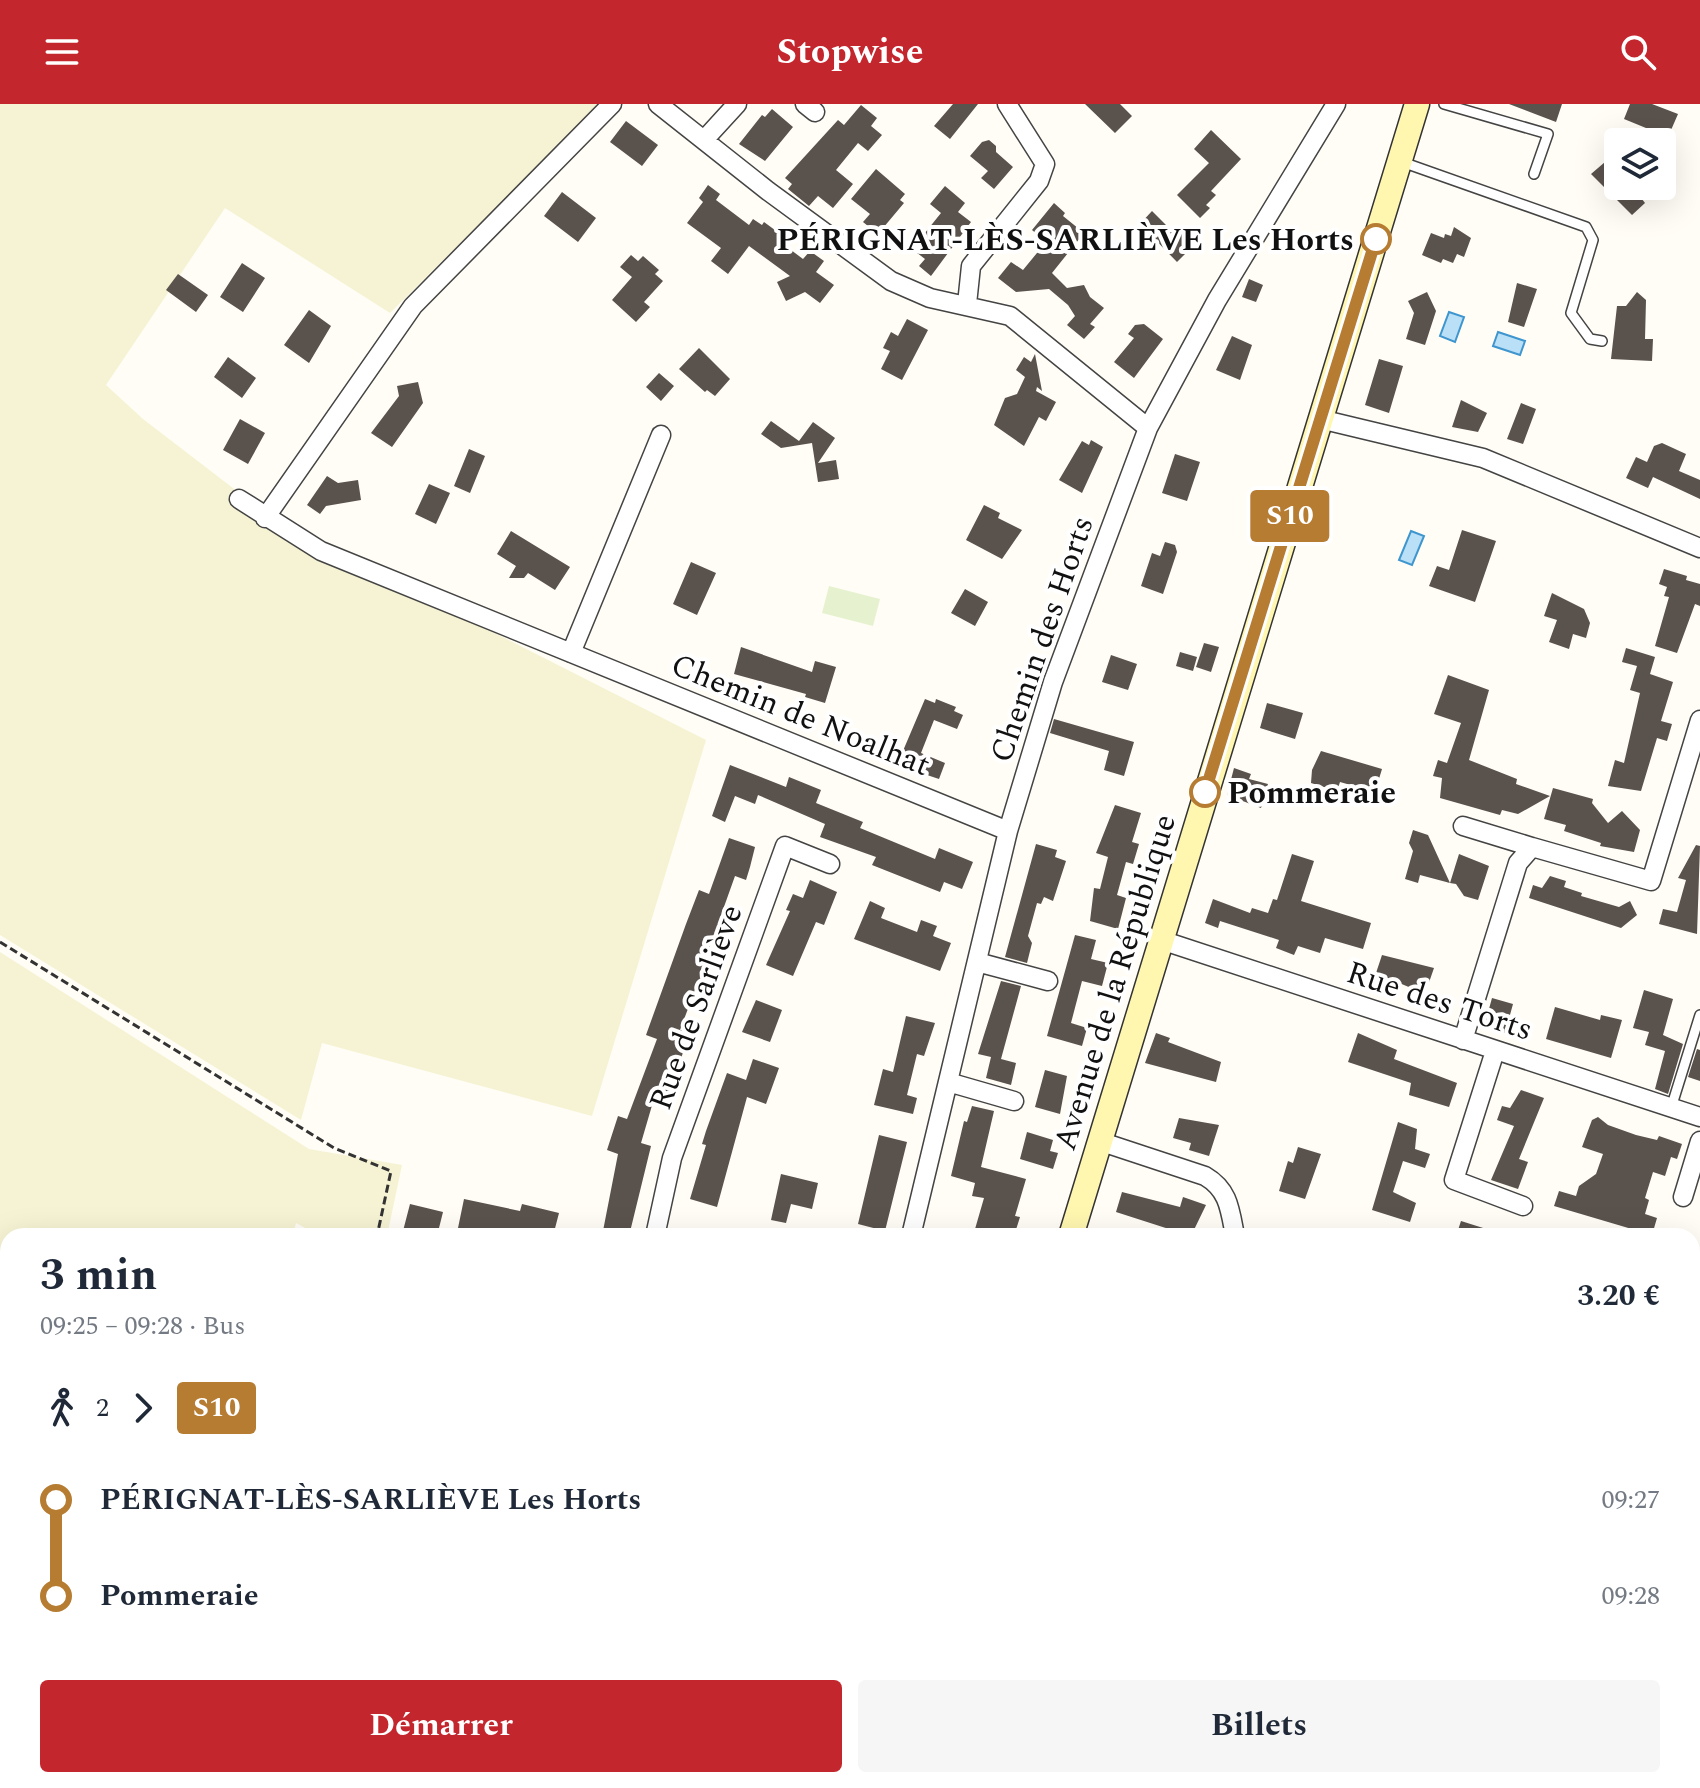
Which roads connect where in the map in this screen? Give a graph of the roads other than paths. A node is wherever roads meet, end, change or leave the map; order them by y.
1 (612, 104) edge
2 (658, 104) edge
3 (737, 104) edge
4 (1007, 104) edge
5 (1336, 104) edge
6 (1417, 104) edge
7 (1444, 104) edge
8 (704, 140) junction
9 (1402, 162) junction
10 (1534, 174) dead end
11 (967, 304) junction
12 (1602, 341) dead end
13 (1320, 419) junction
14 (1148, 428) junction
15 (661, 435) dead end
16 (239, 499) dead end
17 (265, 518) junction
18 (1700, 548) edge
19 (571, 653) junction
20 (1700, 720) edge
21 (1463, 826) dead end
22 (1008, 831) junction
23 (1532, 847) junction
24 (830, 864) dead end
25 (1161, 940) junction
26 (977, 962) junction
27 (1048, 981) dead end
28 (1700, 1015) edge
29 (1463, 1040) junction
30 (1495, 1051) junction
31 (948, 1082) junction
32 (1014, 1101) dead end
33 (1671, 1108) junction
34 (1700, 1117) edge
35 (1099, 1141) junction
36 (1700, 1141) edge
37 (1683, 1197) dead end
38 (1523, 1206) dead end
39 (657, 1228) edge
40 (913, 1228) edge
41 (1073, 1228) edge
42 (1234, 1228) edge

1 - 17 street
2 - 8 street
3 - 8 street
4 - 11 street
5 - 14 street, Chemin des Horts
6 - 9 street, Avenue de la République
7 - 10 lane
8 - 11 street
9 - 12 lane
9 - 13 street, Avenue de la République
11 - 14 street
13 - 18 street
13 - 25 street, Avenue de la République
14 - 22 street, Chemin des Horts
15 - 19 street
16 - 17 street, Chemin de Noalhat
17 - 19 street, Chemin de Noalhat
19 - 22 street, Chemin de Noalhat
20 - 23 street
21 - 23 street
22 - 26 street, Chemin des Horts
23 - 29 street
24 - 39 street, Rue de Sarliève
25 - 29 street, Rue des Torts
25 - 35 street, Avenue de la République
26 - 27 street
26 - 31 street, Chemin des Horts
28 - 33 lane
29 - 30 street, Rue des Torts
30 - 33 street, Rue des Torts
30 - 38 street
31 - 32 street
31 - 40 street, Chemin des Horts
33 - 34 street, Rue des Torts
35 - 41 street, Avenue de la République
35 - 42 street
36 - 37 street

